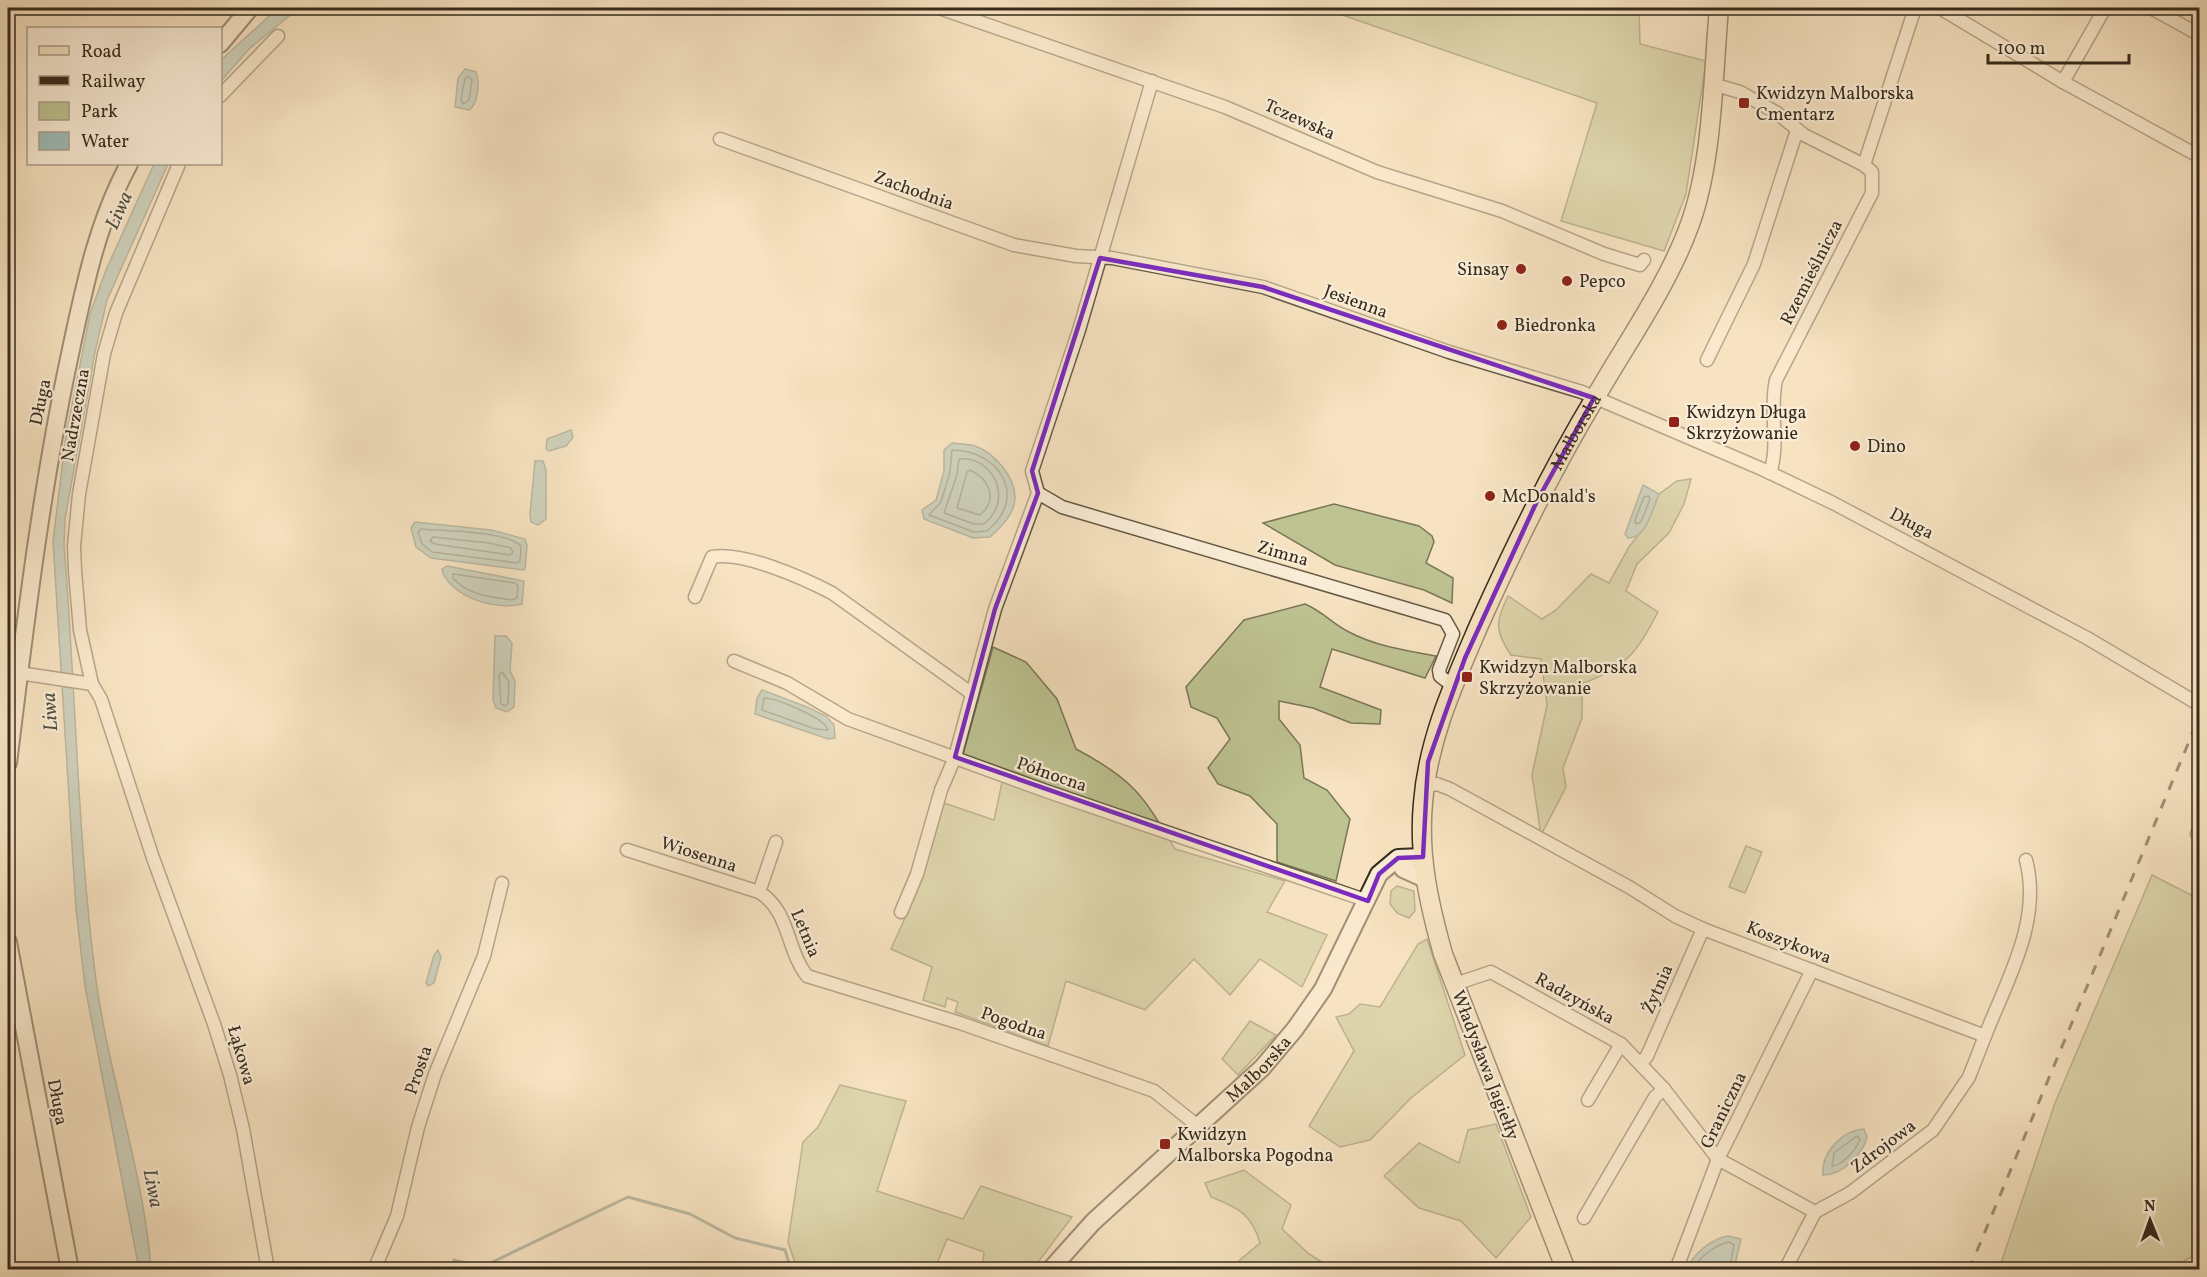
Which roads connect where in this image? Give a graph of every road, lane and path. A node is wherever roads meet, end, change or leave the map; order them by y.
1 (250, 8) edge
2 (939, 8) edge
3 (1719, 8) edge
4 (1914, 8) edge
5 (1940, 8) edge
6 (2105, 8) edge
7 (2151, 8) edge
8 (2199, 34) edge
9 (278, 36) dead end
10 (222, 42) edge
11 (1152, 81) junction
12 (2063, 82) junction
13 (1712, 84) junction
14 (222, 94) edge
15 (1797, 130) junction
16 (720, 139) dead end
17 (2199, 157) edge
18 (129, 165) edge
19 (179, 165) edge
20 (1864, 165) junction
21 (1100, 258) junction
22 (1644, 260) dead end
23 (1707, 360) dead end
24 (1594, 398) junction
25 (1770, 473) junction
26 (1038, 493) junction
27 (695, 597) dead end
28 (734, 661) dead end
29 (19, 673) junction
30 (86, 683) junction
31 (1453, 686) junction
32 (971, 693) junction
33 (2199, 705) edge
34 (955, 757) junction
35 (8, 763) edge
36 (1425, 786) junction
37 (776, 842) dead end
38 (627, 850) dead end
39 (1423, 857) junction
40 (153, 858) joint
41 (2026, 860) dead end
42 (1403, 868) junction
43 (1425, 879) junction
44 (502, 884) dead end
45 (759, 892) junction
46 (1371, 894) junction
47 (901, 912) dead end
48 (1703, 929) junction
49 (8, 942) edge
50 (1812, 970) junction
51 (807, 976) joint
52 (1455, 984) junction
53 (1985, 1036) junction
54 (1621, 1044) junction
55 (1641, 1063) junction
56 (1664, 1089) junction
57 (1588, 1100) dead end
58 (1199, 1127) junction
59 (1718, 1159) junction
60 (1815, 1212) junction
61 (1584, 1218) dead end
62 (70, 1269) edge
63 (268, 1269) edge
64 (374, 1269) edge
65 (1050, 1269) edge
66 (1566, 1269) edge
67 (1676, 1269) edge
68 (1785, 1269) edge

1 - 10 street
2 - 11 street, Tczewska
3 - 13 main road, Malborska
4 - 20 street
5 - 12 street
6 - 12 street
7 - 8 street
9 - 14 street
11 - 21 street
11 - 22 street, Tczewska
12 - 17 street
13 - 15 street
13 - 24 main road, Malborska
15 - 20 street
15 - 23 street
16 - 21 street, Zachodnia
18 - 29 street, Długa
19 - 30 street, Nadrzeczna
20 - 25 street, Rzemieślnicza
21 - 24 street, Jesienna
21 - 26 street
24 - 25 street, Długa
24 - 31 main road, Malborska
25 - 33 street, Długa
26 - 31 street, Zimna
26 - 32 street
27 - 32 street
28 - 34 street, Północna
29 - 30 street
29 - 35 street, Długa
30 - 40 street, Nadrzeczna
31 - 36 main road, Malborska
32 - 34 street
34 - 46 street, Północna
34 - 47 street
36 - 39 main road, Malborska
36 - 48 street, Koszykowa
37 - 45 street
38 - 45 street, Wiosenna
39 - 42 street, Malborska
39 - 43 main road, Władysława Jagiełły
39 - 46 street, Malborska
40 - 63 street, Łąkowa
41 - 53 street
42 - 43 street
42 - 46 street, Malborska
43 - 52 main road, Władysława Jagiełły
44 - 64 street, Prosta
45 - 51 street, Letnia
46 - 58 street, Malborska
48 - 50 street, Koszykowa
48 - 55 street, Żytnia
49 - 62 street, Długa
50 - 53 street, Koszykowa
50 - 59 street, Graniczna
51 - 58 street, Pogodna
52 - 54 street, Radzyńska
52 - 66 main road, Władysława Jagiełły
53 - 60 street, Zdrojowa
54 - 55 street, Radzyńska
54 - 57 street
55 - 56 street, Radzyńska
56 - 59 street, Radzyńska
56 - 61 street
58 - 65 street, Malborska
59 - 60 street, Radzyńska
59 - 67 street, Graniczna
60 - 68 street

